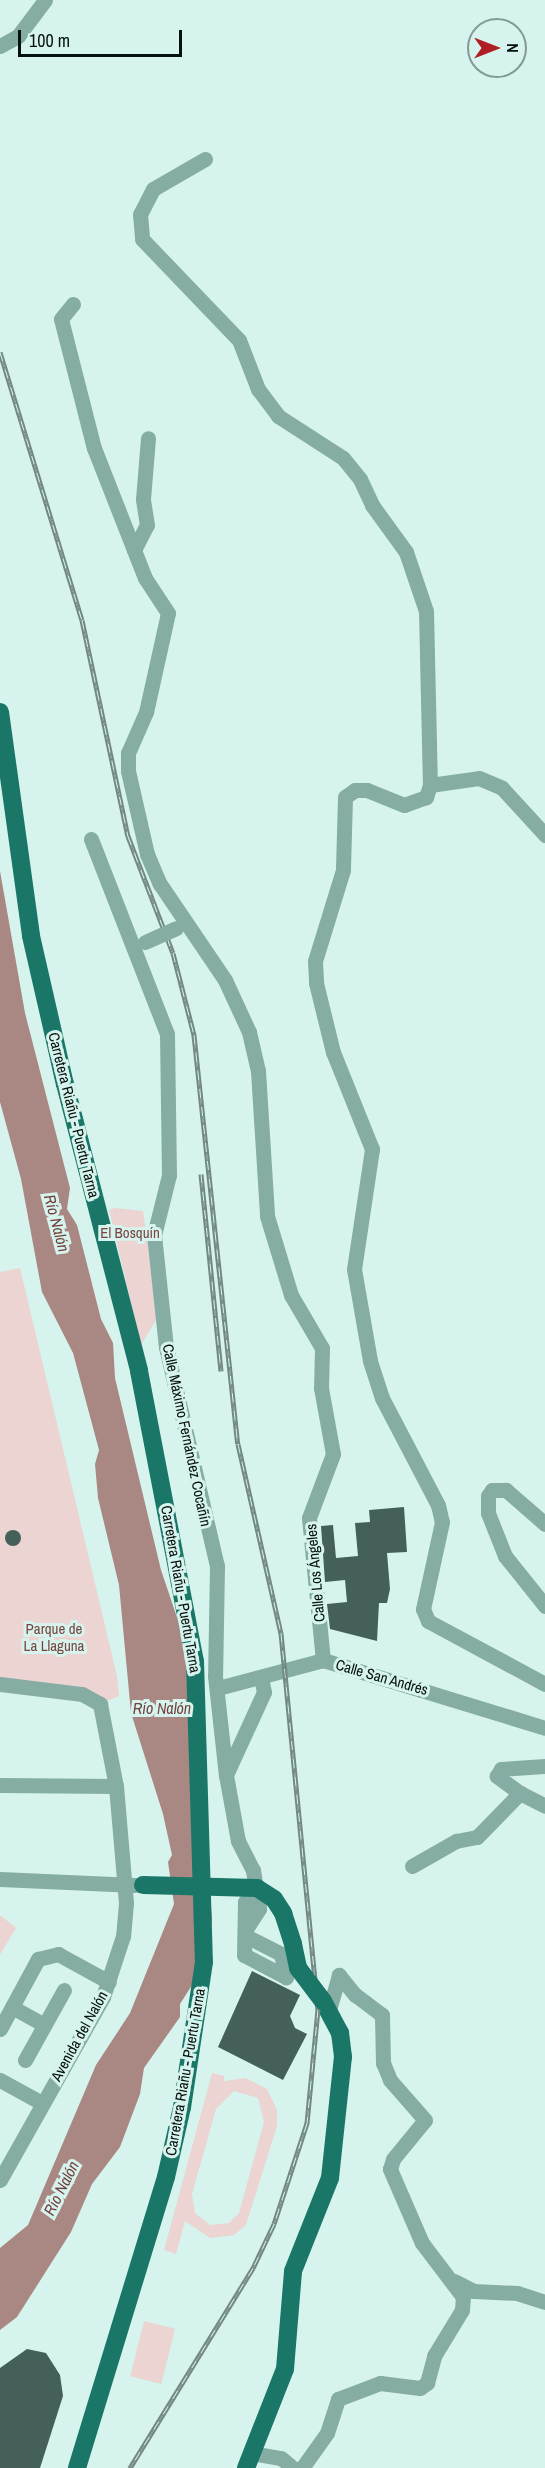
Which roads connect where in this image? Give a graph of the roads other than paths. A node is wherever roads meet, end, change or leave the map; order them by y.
1 (45, 0) edge
2 (0, 46) edge
3 (205, 159) dead end
4 (73, 304) dead end
5 (148, 438) dead end
6 (134, 550) junction
7 (0, 712) edge
8 (430, 785) junction
9 (545, 834) edge
10 (91, 839) dead end
11 (181, 926) junction
12 (141, 945) junction
13 (545, 1524) edge
14 (545, 1606) edge
15 (323, 1660) junction
16 (261, 1678) junction
17 (0, 1684) edge
18 (545, 1684) edge
19 (218, 1688) junction
20 (545, 1728) edge
21 (545, 1766) edge
22 (226, 1775) junction
23 (0, 1785) edge
24 (116, 1786) junction
25 (520, 1793) junction
26 (545, 1806) edge
27 (412, 1866) dead end
28 (0, 1879) edge
29 (134, 1885) junction
30 (249, 1888) junction
31 (246, 1933) dead end
32 (109, 1983) junction
33 (64, 1990) dead end
34 (326, 2005) junction
35 (12, 2007) junction
36 (44, 2025) junction
37 (0, 2029) edge
38 (25, 2060) dead end
39 (0, 2080) edge
40 (42, 2103) junction
41 (0, 2180) edge
42 (452, 2279) junction
43 (545, 2302) edge
44 (249, 2461) edge
45 (77, 2468) edge
46 (292, 2468) edge
47 (302, 2468) edge

1 - 2 street
3 - 8 street
4 - 6 street
5 - 6 street
6 - 11 street
7 - 45 main road, Carretera Riañu - Puertu Tarna, bridge
8 - 9 street
8 - 18 street
10 - 12 street, Calle Máximo Fernández Cocañín
11 - 12 street, bridge
11 - 15 street, Calle Los Ángeles
12 - 19 street, Calle Máximo Fernández Cocañín
13 - 14 street
15 - 16 street, Calle San Andrés
15 - 20 street, Calle San Andrés
16 - 19 street, Calle San Andrés
16 - 22 street
17 - 24 street, Avenida del Nalón
19 - 22 street, Calle Máximo Fernández Cocañín
21 - 25 street
22 - 30 street, Calle Máximo Fernández Cocañín
23 - 24 street
24 - 29 street, Avenida del Nalón
25 - 26 street
25 - 27 street
28 - 29 street
29 - 30 main road
29 - 32 street, Avenida del Nalón
30 - 31 street
30 - 34 main road, bridge
32 - 35 street
32 - 40 street, Avenida del Nalón
33 - 36 street
34 - 42 street
34 - 44 main road
35 - 36 street
35 - 37 street
36 - 38 street
39 - 40 street
40 - 41 street, Avenida del Nalón
42 - 43 street
42 - 47 street
44 - 46 street

